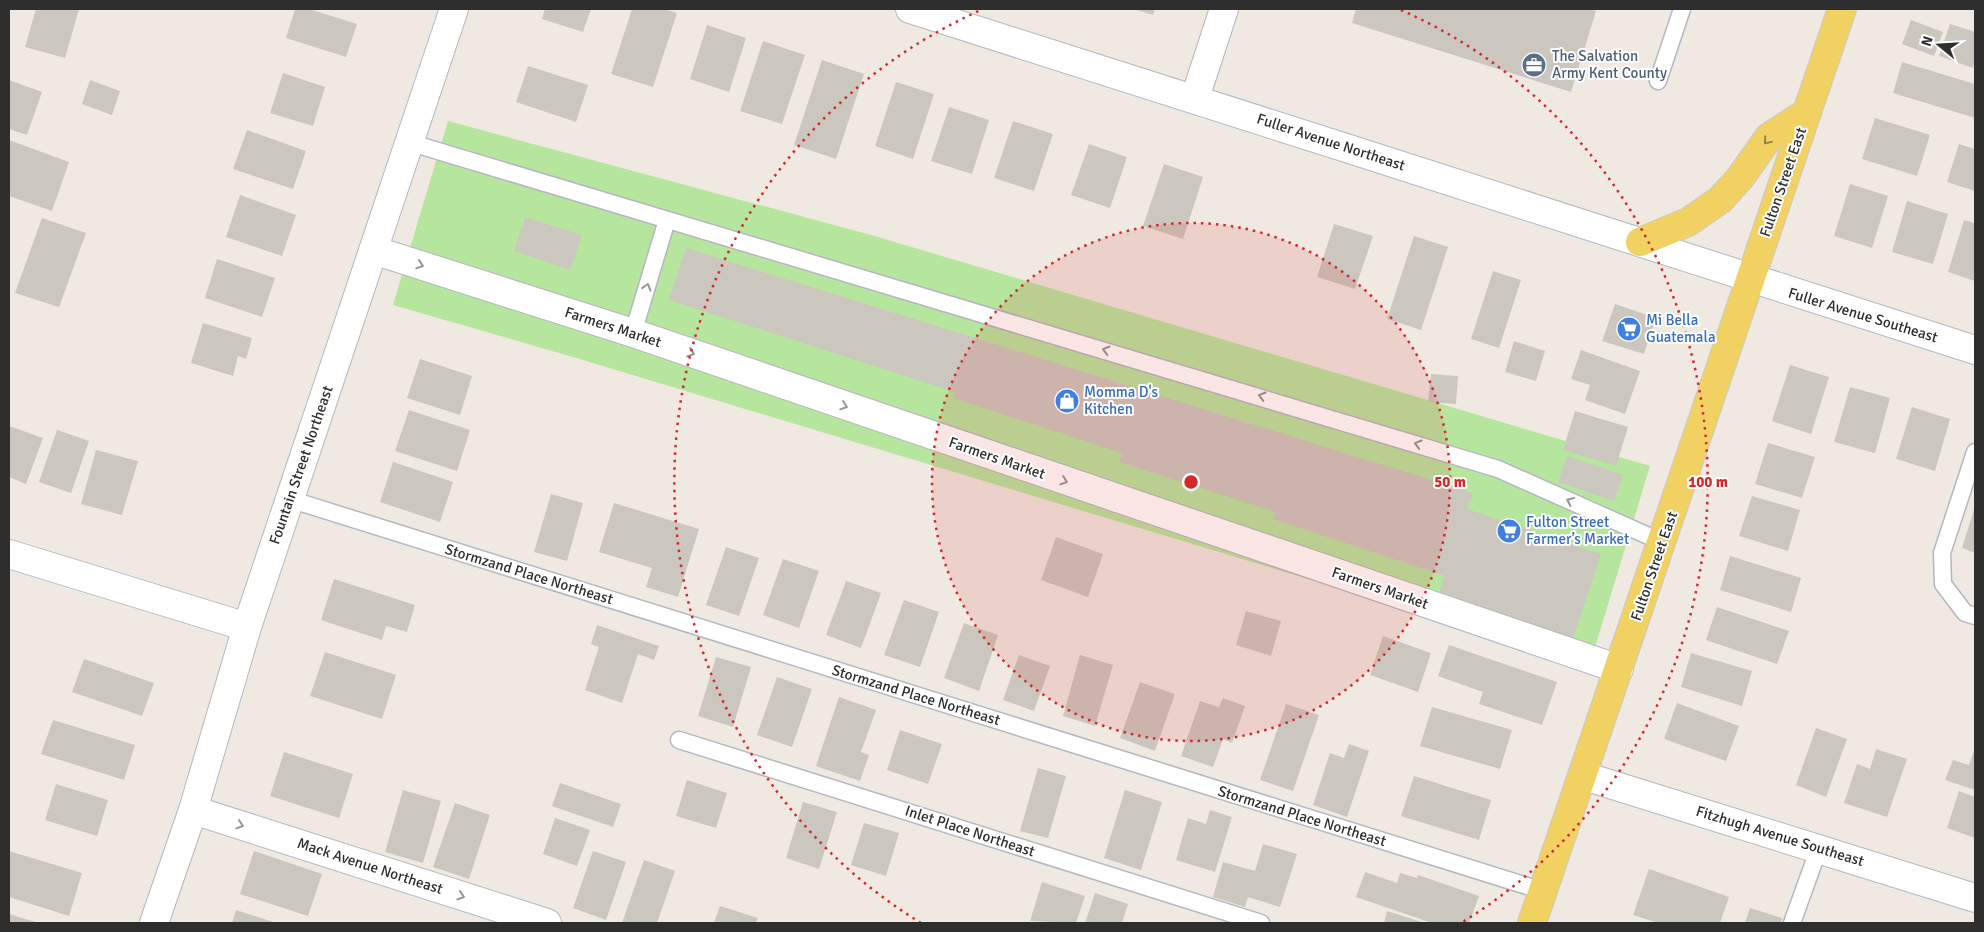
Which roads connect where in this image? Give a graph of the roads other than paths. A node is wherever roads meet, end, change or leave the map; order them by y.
1 (454, 9) edge
2 (910, 9) edge
3 (1224, 9) edge
4 (1682, 9) edge
5 (1842, 9) edge
6 (1658, 81) dead end
7 (1195, 98) junction
8 (1806, 113) junction
9 (408, 142) junction
10 (667, 220) junction
11 (1640, 242) junction
12 (373, 250) junction
13 (1750, 279) junction
14 (633, 333) junction
15 (1975, 350) edge
16 (1975, 452) edge
17 (289, 499) junction
18 (1662, 542) junction
19 (9, 554) edge
20 (1975, 616) edge
21 (246, 627) junction
22 (1620, 669) junction
23 (679, 740) dead end
24 (1584, 776) junction
25 (193, 810) junction
26 (1819, 848) junction
27 (1543, 891) junction
28 (1975, 898) edge
29 (154, 923) edge
30 (547, 923) edge
31 (1261, 923) edge
32 (1532, 923) edge
33 (1792, 923) edge

1 - 9 street, Fountain Street Northeast
2 - 7 street, Fuller Avenue Northeast
3 - 7 street
4 - 6 lane
5 - 8 main road, Fulton Street East
7 - 11 street, Fuller Avenue Northeast
8 -> 11 main road
8 - 13 main road, Fulton Street East
9 - 10 lane
9 - 12 street, Fountain Street Northeast
14 -> 10 lane
18 -> 10 lane
11 - 13 street, Fuller Avenue Northeast
12 -> 14 street, Farmers Market
12 - 17 street, Fountain Street Northeast
13 - 15 street, Fuller Avenue Southeast
13 - 18 main road, Fulton Street East
14 -> 22 street, Farmers Market
16 - 20 lane
17 - 21 street, Fountain Street Northeast
17 - 27 lane, Stormzand Place Northeast
18 - 22 main road, Fulton Street East
19 - 21 street
21 - 25 street, Fountain Street Northeast
22 - 24 main road, Fulton Street East
23 - 31 lane, Inlet Place Northeast
24 - 26 street, Fitzhugh Avenue Southeast
24 - 27 main road, Fulton Street East
25 - 29 street, Fountain Street Northeast
25 -> 30 street, Mack Avenue Northeast
26 - 28 street, Fitzhugh Avenue Southeast
26 - 33 lane
27 - 32 main road, Fulton Street East

